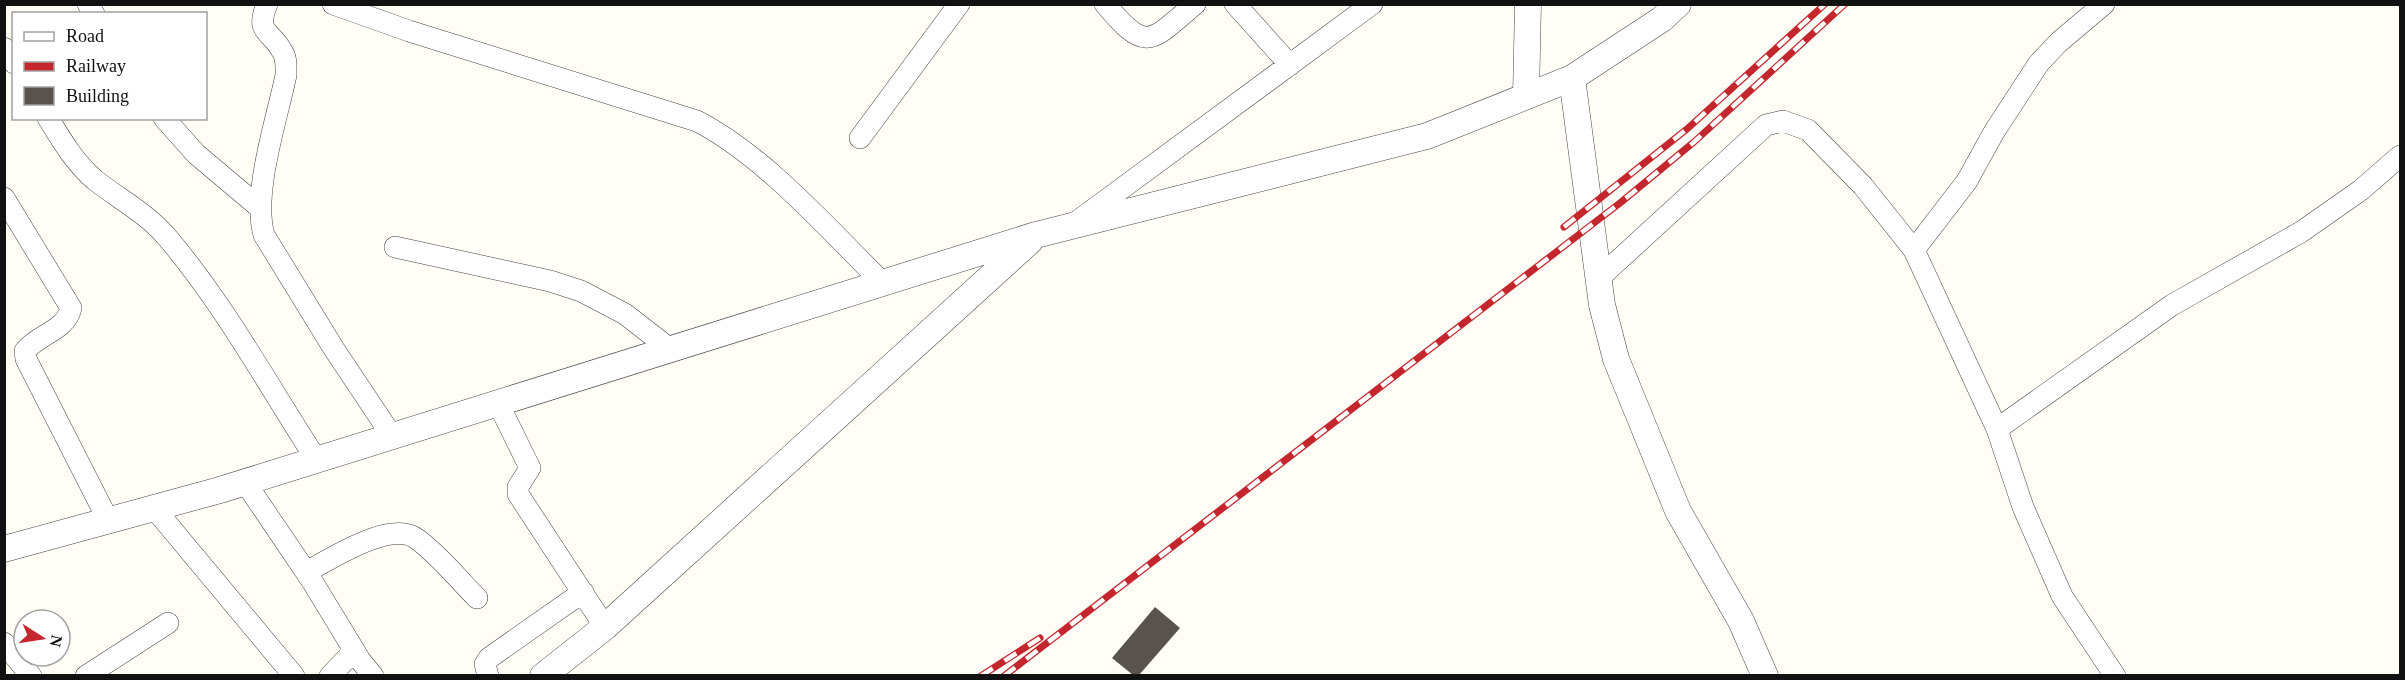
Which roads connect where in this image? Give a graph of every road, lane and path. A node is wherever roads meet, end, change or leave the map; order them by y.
1 (267, 4) edge
2 (333, 4) edge
3 (959, 4) edge
4 (1105, 4) edge
5 (1195, 4) edge
6 (1235, 4) edge
7 (1372, 4) edge
8 (1528, 4) edge
9 (1678, 4) edge
10 (2104, 4) edge
11 (1290, 65) junction
12 (1572, 78) junction
13 (1526, 96) junction
14 (49, 120) edge
15 (166, 120) edge
16 (860, 138) dead end
17 (2400, 156) edge
18 (4, 198) edge
19 (259, 207) junction
20 (1070, 227) junction
21 (1036, 235) junction
22 (395, 247) dead end
23 (1914, 250) junction
24 (1598, 279) junction
25 (884, 283) junction
26 (670, 349) junction
27 (498, 403) junction
28 (1997, 429) junction
29 (392, 436) junction
30 (316, 459) junction
31 (245, 482) junction
32 (154, 508) junction
33 (108, 520) junction
34 (4, 549) edge
35 (306, 572) junction
36 (583, 592) junction
37 (477, 598) dead end
38 (168, 623) dead end
39 (605, 627) junction
40 (4, 643) edge
41 (354, 651) junction
42 (31, 675) edge
43 (86, 675) edge
44 (294, 675) edge
45 (330, 675) edge
46 (373, 675) edge
47 (488, 675) edge
48 (543, 675) edge
49 (1766, 675) edge
50 (2115, 675) edge

1 - 19 street
2 - 25 street
3 - 16 street
4 - 5 street
6 - 11 street
7 - 11 street
8 - 13 street
9 - 12 street
10 - 23 street
11 - 20 street
12 - 13 street
12 - 24 street
13 - 20 street
14 - 30 street
15 - 19 street
17 - 28 street
18 - 33 street
19 - 29 street
20 - 21 street
21 - 25 street
21 - 39 street
22 - 26 street
23 - 24 street
23 - 28 street
24 - 49 street
25 - 26 street
26 - 27 street
27 - 29 street
27 - 36 street
28 - 50 street
29 - 30 street
30 - 31 street
31 - 32 street
31 - 35 street
32 - 33 street
32 - 44 street
33 - 34 street
35 - 37 street
35 - 41 street
36 - 39 street
36 - 47 street
38 - 43 street
39 - 48 street
40 - 42 street
41 - 45 street
41 - 46 street

